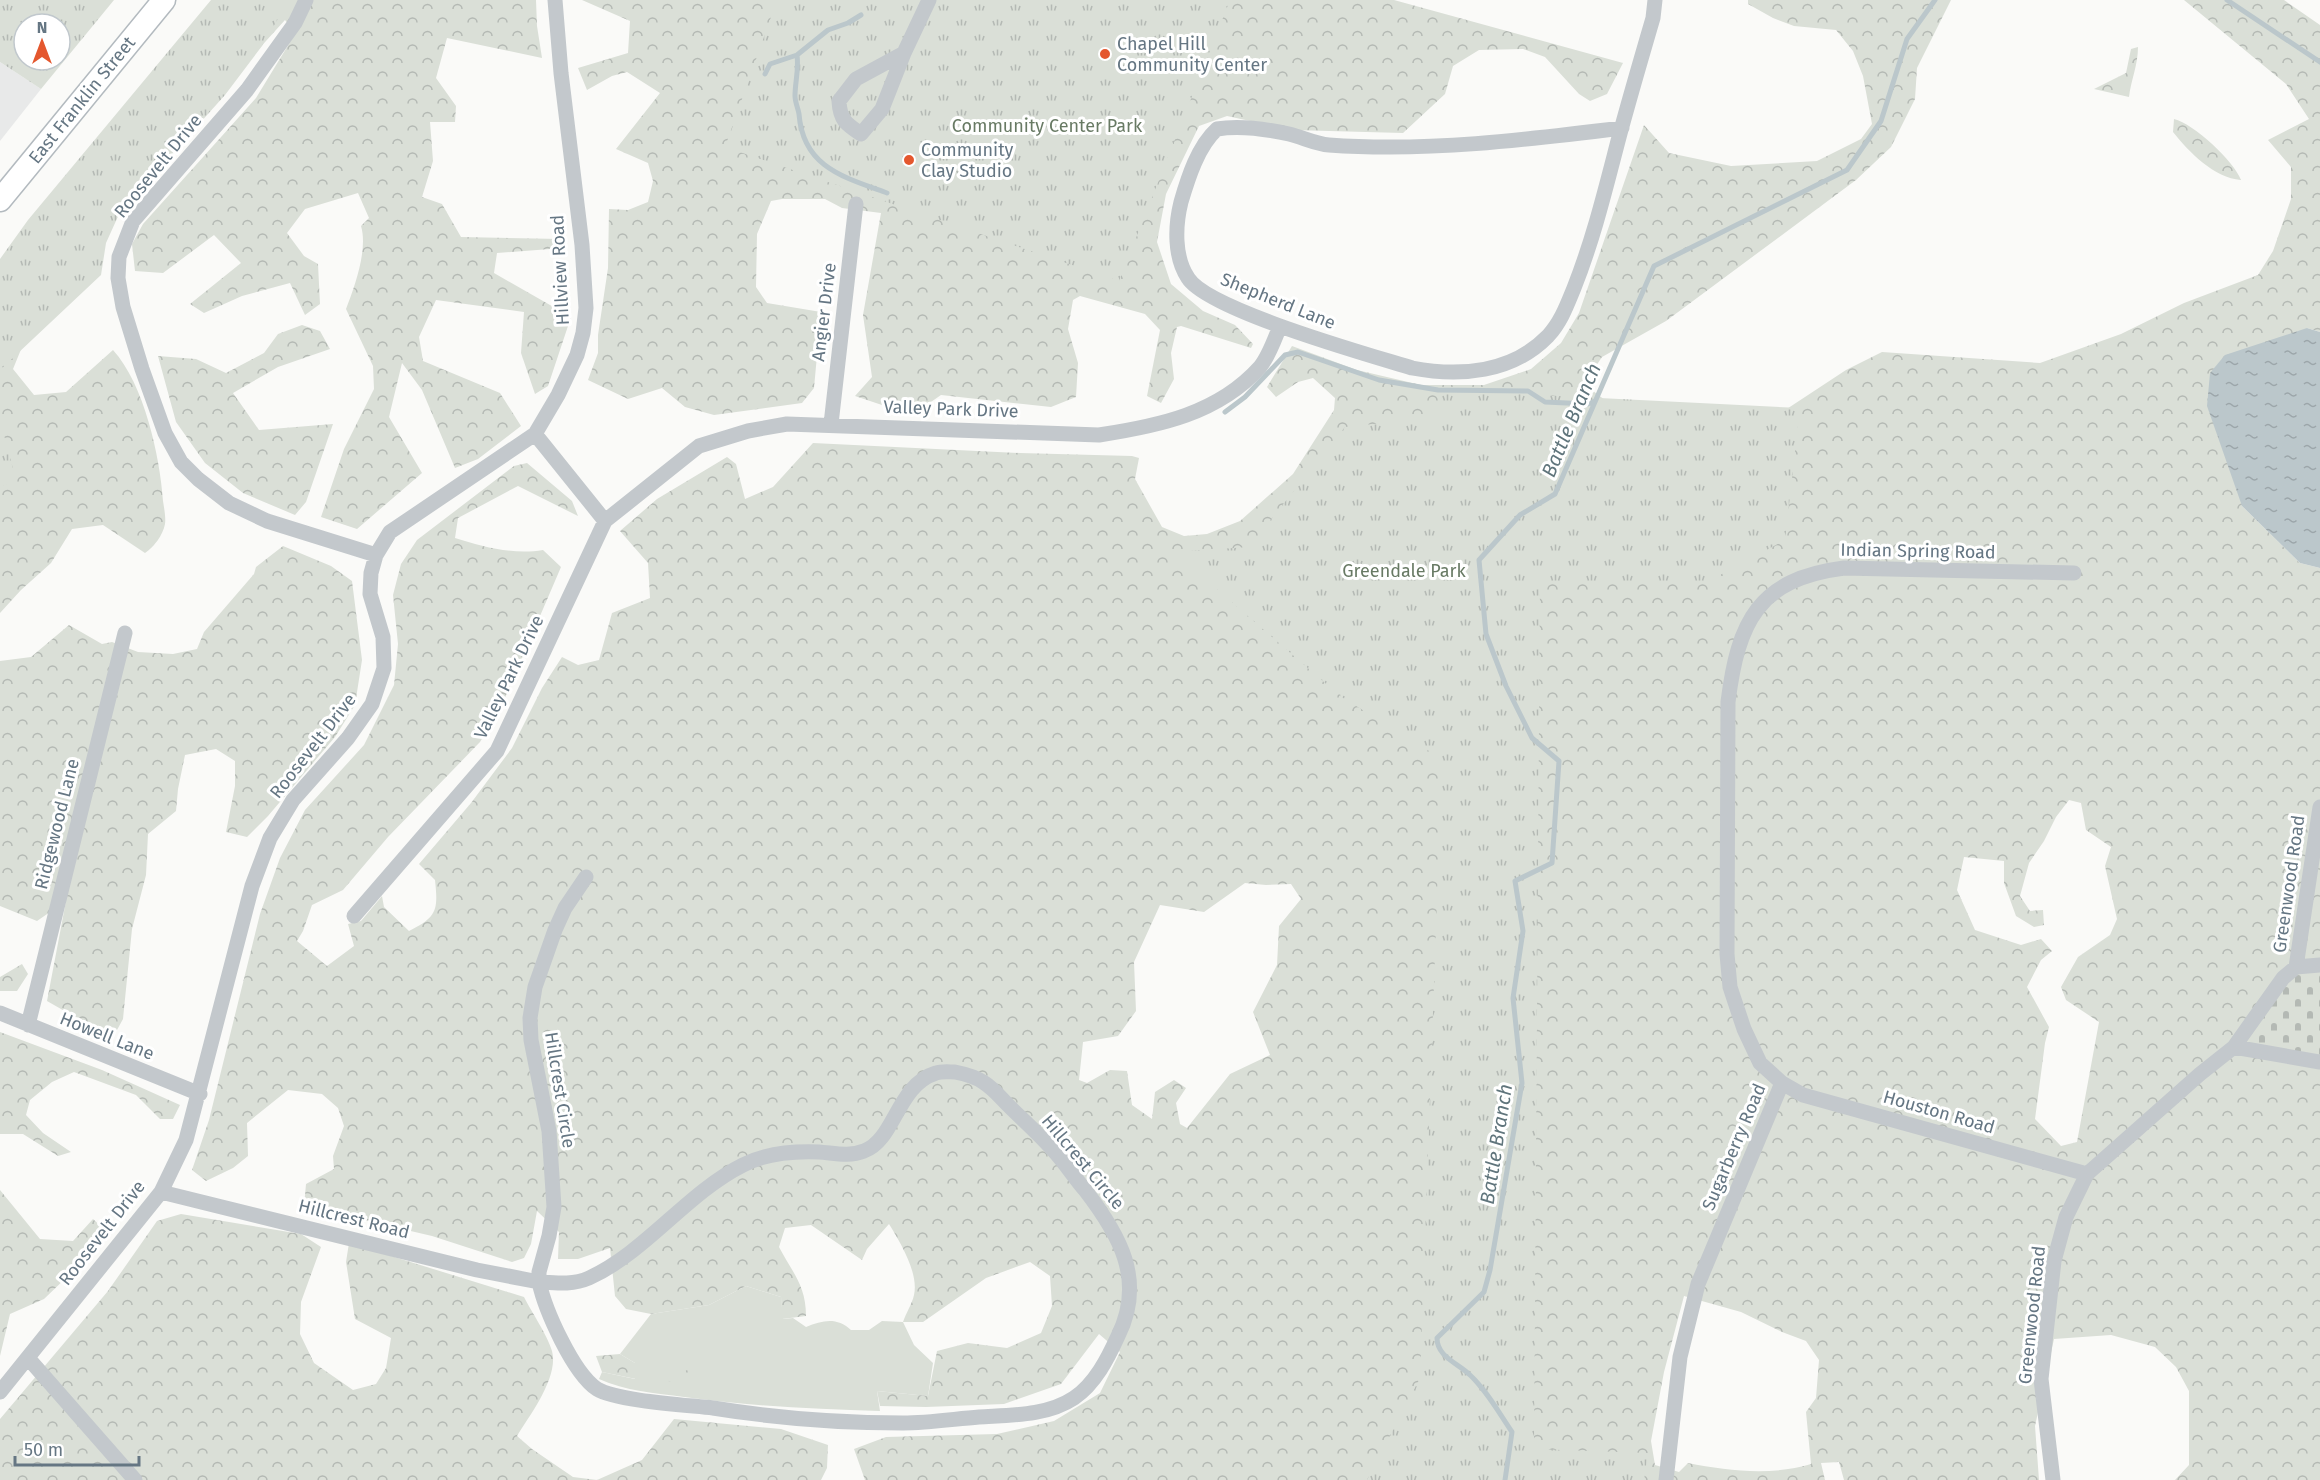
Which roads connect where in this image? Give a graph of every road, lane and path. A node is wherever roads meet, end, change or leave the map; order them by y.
1 (164, 0) edge
2 (306, 0) edge
3 (555, 0) edge
4 (929, 0) edge
5 (1655, 0) edge
6 (904, 52) junction
7 (1622, 128) junction
8 (0, 200) edge
9 (856, 204) dead end
10 (1280, 326) junction
11 (831, 424) junction
12 (535, 434) junction
13 (605, 521) junction
14 (376, 555) junction
15 (2074, 573) dead end
16 (1768, 596) joint
17 (125, 633) dead end
18 (2320, 807) edge
19 (586, 877) dead end
20 (354, 916) dead end
21 (2320, 965) edge
22 (2296, 967) junction
23 (0, 1013) edge
24 (28, 1025) junction
25 (2234, 1047) junction
26 (2320, 1062) edge
27 (1782, 1083) junction
28 (200, 1094) junction
29 (2087, 1174) junction
30 (161, 1192) junction
31 (539, 1282) junction
32 (28, 1358) junction
33 (0, 1392) edge
34 (135, 1480) edge
35 (1666, 1480) edge
36 (2053, 1480) edge

1 - 8 main road, East Franklin Street
2 - 14 street, Roosevelt Drive
3 - 12 street, Hillview Road
4 - 6 street
5 - 7 street, Shepherd Lane
6 - 6 street
7 - 10 street, Shepherd Lane
7 - 10 street, Shepherd Lane
9 - 11 street, Angier Drive
10 - 11 street, Valley Park Drive
11 - 13 street, Valley Park Drive
12 - 13 street
12 - 14 street, Hillview Road
13 - 20 street, Valley Park Drive
14 - 28 street, Roosevelt Drive
15 - 16 street, Indian Spring Road
16 - 27 street, Sugarberry Road
17 - 24 street, Ridgewood Lane
18 - 22 street, Greenwood Road
19 - 31 street, Hillcrest Circle
21 - 22 street, Greenwood Road
22 - 25 street, Greenwood Road
23 - 24 street, Howell Lane
24 - 28 street, Howell Lane
25 - 26 street
25 - 29 street, Greenwood Road
27 - 29 street, Houston Road
27 - 35 street, Sugarberry Road
28 - 30 street, Roosevelt Drive
29 - 36 street, Greenwood Road
30 - 31 street, Hillcrest Road
30 - 32 street, Roosevelt Drive
31 - 31 street, Hillcrest Circle
32 - 33 street, Roosevelt Drive
32 - 34 street

